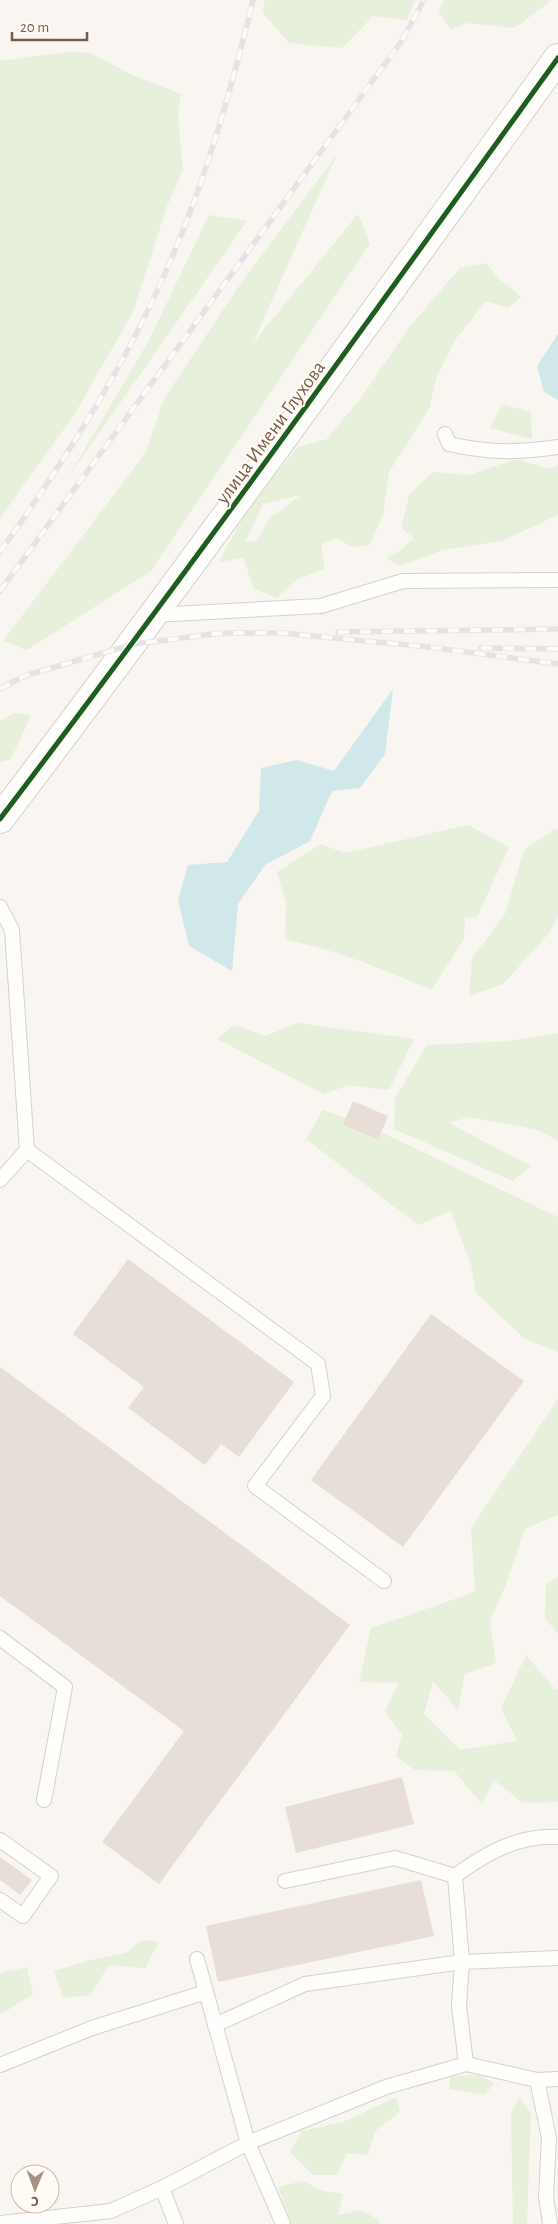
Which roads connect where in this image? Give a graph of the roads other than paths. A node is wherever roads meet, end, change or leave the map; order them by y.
1 (558, 58) edge
2 (445, 434) dead end
3 (558, 447) edge
4 (558, 580) edge
5 (153, 615) junction
6 (0, 819) edge
7 (0, 907) edge
8 (27, 1150) junction
9 (0, 1180) edge
10 (384, 1582) dead end
11 (0, 1638) edge
12 (44, 1800) dead end
13 (558, 1836) edge
14 (0, 1840) edge
15 (455, 1876) junction
16 (286, 1881) dead end
17 (0, 1900) edge
18 (558, 1958) edge
19 (198, 1959) dead end
20 (462, 1962) junction
21 (206, 1992) junction
22 (215, 2025) junction
23 (466, 2064) junction
24 (0, 2065) edge
25 (558, 2079) edge
26 (537, 2080) junction
27 (248, 2143) junction
28 (162, 2188) junction
29 (63, 2221) edge
30 (0, 2223) edge
31 (176, 2224) edge
32 (283, 2224) edge
33 (550, 2224) edge

1 - 5 street, улица Имени Глухова
2 - 3 lane
4 - 5 lane
5 - 6 street, улица Имени Глухова
7 - 8 lane
8 - 9 lane
8 - 10 lane
11 - 12 lane
13 - 15 lane
14 - 17 lane
15 - 16 lane
15 - 20 lane
18 - 20 lane
19 - 21 lane
20 - 22 lane
20 - 23 lane
21 - 22 lane
21 - 24 lane
22 - 27 lane
23 - 26 lane
23 - 27 lane
25 - 26 lane
26 - 33 lane
27 - 28 lane
27 - 32 lane
28 - 29 lane
28 - 31 lane
29 - 30 lane

